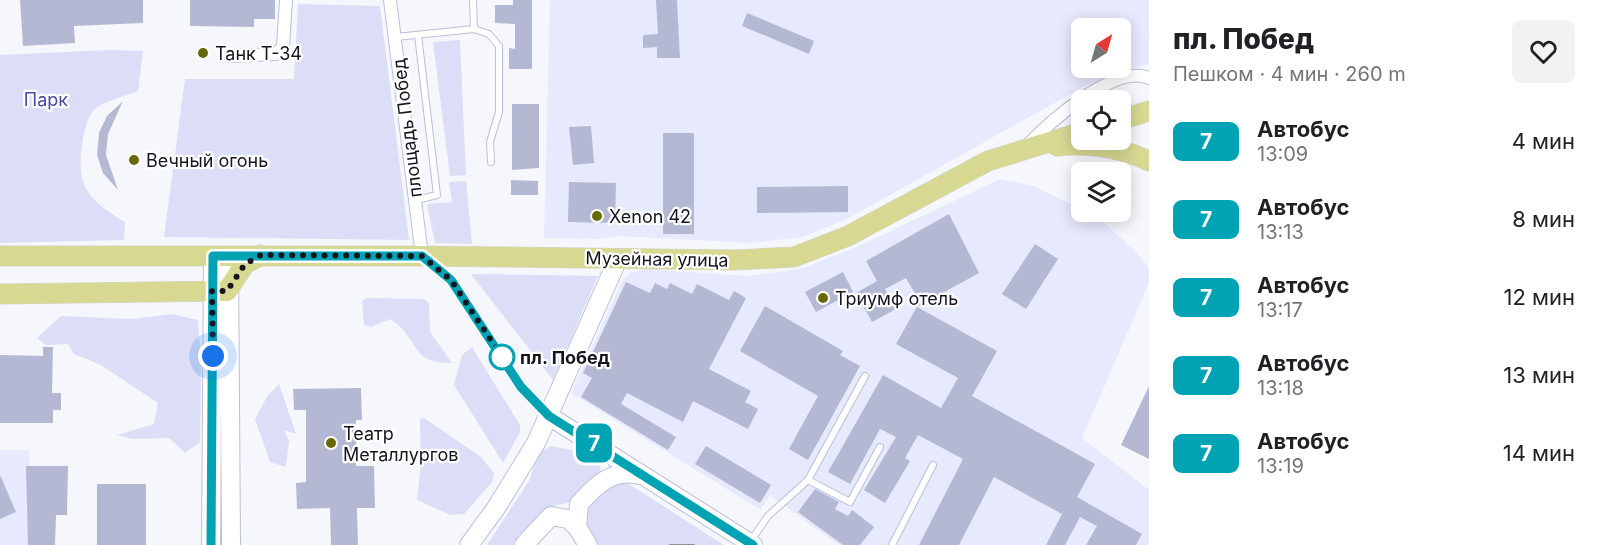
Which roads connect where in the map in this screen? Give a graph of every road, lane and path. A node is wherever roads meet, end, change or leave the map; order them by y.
1 (286, 0) edge
2 (384, 0) edge
3 (390, 0) edge
4 (473, 0) edge
5 (474, 29) junction
6 (418, 35) junction
7 (396, 37) junction
8 (230, 56) dead end
9 (1144, 76) edge
10 (1149, 111) edge
11 (1131, 117) edge
12 (1071, 135) edge
13 (1025, 150) junction
14 (1149, 161) edge
15 (491, 162) dead end
16 (416, 200) junction
17 (261, 255) junction
18 (0, 256) edge
19 (221, 256) junction
20 (422, 256) junction
21 (618, 259) junction
22 (220, 291) junction
23 (0, 294) edge
24 (865, 376) dead end
25 (549, 416) junction
26 (880, 447) dead end
27 (933, 465) dead end
28 (647, 477) junction
29 (808, 480) junction
30 (577, 527) junction
31 (752, 544) edge
32 (211, 545) edge
33 (231, 545) edge
34 (468, 545) edge
35 (524, 545) edge
36 (588, 545) edge
37 (892, 545) edge

1 - 8 street
2 - 3 street
3 - 7 street, площадь Побед
4 - 5 lane
5 - 6 lane
5 - 15 lane
6 - 7 lane
6 - 16 lane
7 - 16 street, площадь Побед
9 - 13 street
10 - 11 main road
12 - 13 main road
13 - 14 main road
13 - 21 main road, Музейная улица
16 - 20 street, площадь Побед
17 - 19 main road, Музейная улица
17 - 20 main road, Музейная улица
17 - 22 main road
18 - 19 main road, Музейная улица
19 - 22 main road
20 - 21 main road, Музейная улица
20 - 25 street
21 - 25 main road
22 - 23 main road
22 - 32 main road
22 - 33 main road
24 - 29 lane
25 - 28 main road
25 - 34 main road
26 - 29 lane
27 - 37 lane
28 - 30 main road
28 - 31 main road
29 - 31 lane
30 - 35 main road
30 - 36 main road

